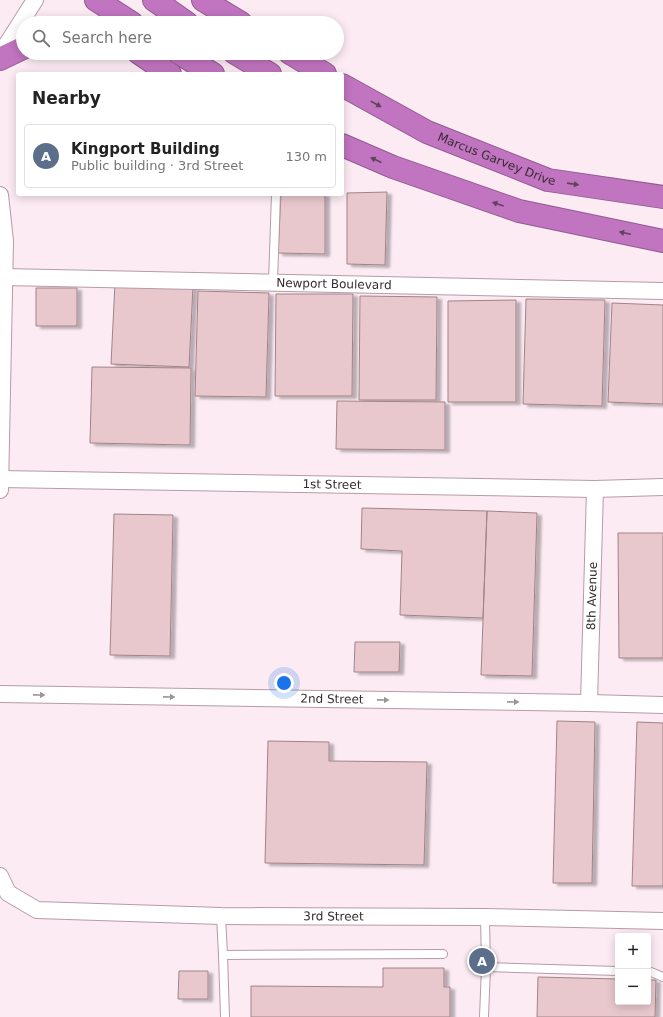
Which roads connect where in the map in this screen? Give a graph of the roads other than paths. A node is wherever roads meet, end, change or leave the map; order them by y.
1 (35, 0) edge
2 (96, 0) edge
3 (154, 0) edge
4 (202, 0) edge
5 (25, 16) edge
6 (121, 16) edge
7 (177, 16) edge
8 (229, 16) edge
9 (16, 30) edge
10 (16, 51) edge
11 (0, 55) edge
12 (0, 59) edge
13 (149, 60) edge
14 (190, 60) edge
15 (247, 60) edge
16 (302, 60) edge
17 (167, 72) edge
18 (210, 72) edge
19 (267, 72) edge
20 (322, 72) edge
21 (344, 89) edge
22 (344, 146) edge
23 (0, 196) edge
24 (276, 196) edge
25 (663, 197) edge
26 (663, 241) edge
27 (4, 277) junction
28 (273, 282) junction
29 (663, 291) edge
30 (0, 479) edge
31 (663, 487) edge
32 (594, 488) junction
33 (0, 490) edge
34 (0, 694) edge
35 (588, 703) junction
36 (663, 706) edge
37 (0, 876) edge
38 (221, 916) junction
39 (485, 918) junction
40 (663, 921) edge
41 (443, 954) dead end
42 (223, 955) junction
43 (486, 967) junction
44 (615, 971) edge
45 (651, 972) edge
46 (663, 976) edge
47 (224, 1017) edge
48 (484, 1017) edge

1 - 5 street
2 - 6 highway
3 - 7 highway
4 - 8 highway
9 - 11 street
10 - 12 highway
13 - 17 highway
14 - 18 highway
15 - 19 highway
16 - 20 highway
21 -> 25 highway, Marcus Garvey Drive
26 -> 22 highway
23 - 27 street
24 - 28 lane
27 - 28 street, Newport Boulevard
27 - 30 street
28 - 29 street, Newport Boulevard
30 - 32 street, 1st Street
30 - 33 street
31 - 32 street, 1st Street
32 - 35 street, 8th Avenue
34 -> 35 street, 2nd Street
35 - 36 street, 2nd Street
37 - 38 street, 3rd Street
38 - 39 street, 3rd Street
38 - 42 lane
39 - 40 street, 3rd Street
39 - 43 lane
41 - 42 lane
42 - 47 lane
43 - 44 lane
43 - 48 lane
45 - 46 lane

